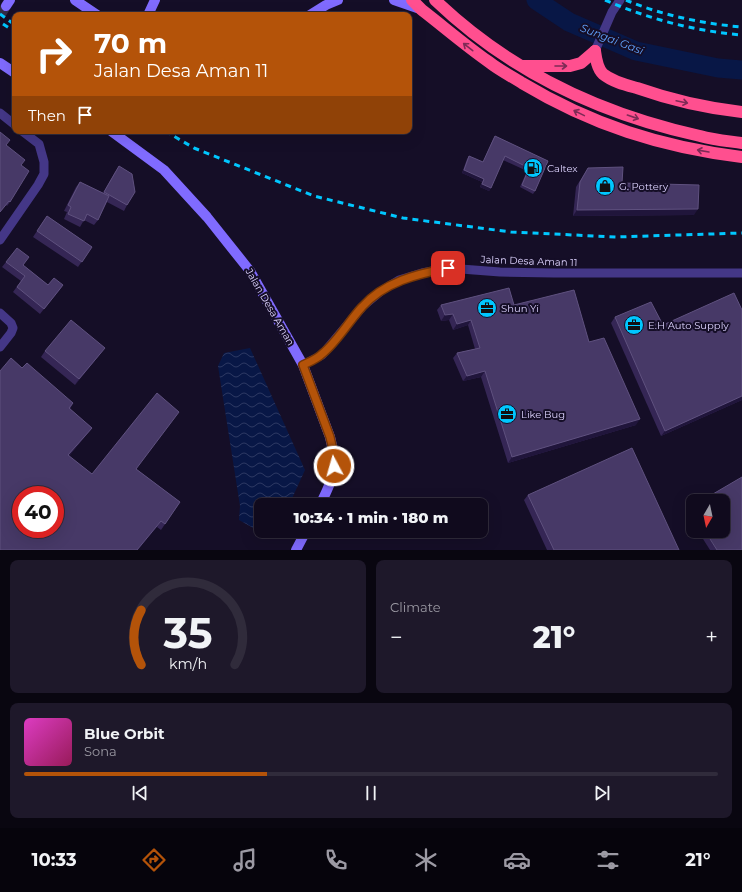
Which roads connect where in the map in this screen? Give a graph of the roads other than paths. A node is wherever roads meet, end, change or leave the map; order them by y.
1 (76, 0) edge
2 (155, 0) edge
3 (338, 0) edge
4 (394, 0) edge
5 (412, 0) edge
6 (434, 0) edge
7 (620, 0) edge
8 (328, 2) edge
9 (422, 10) junction
10 (93, 12) edge
11 (149, 12) edge
12 (314, 12) edge
13 (596, 48) junction
14 (0, 63) edge
15 (522, 66) junction
16 (12, 71) edge
17 (742, 112) edge
18 (0, 113) edge
19 (12, 123) edge
20 (26, 134) edge
21 (115, 134) edge
22 (742, 143) edge
23 (742, 157) edge
24 (0, 240) edge
25 (742, 273) edge
26 (0, 313) edge
27 (0, 347) edge
28 (303, 365) junction
29 (324, 498) edge
30 (302, 538) edge
31 (296, 550) edge

1 - 10 street
2 - 11 street
3 - 8 street
4 - 9 street
5 - 9 highway
6 - 15 highway
7 - 13 street
8 - 12 street
23 -> 9 highway
15 -> 13 highway
13 -> 17 highway
14 - 16 street
15 -> 22 highway
18 - 19 street
20 - 24 street
21 - 28 street, Jalan Desa Aman
25 - 28 street, Jalan Desa Aman 11
26 - 27 street
28 - 29 street, Jalan Desa Aman
30 - 31 street

